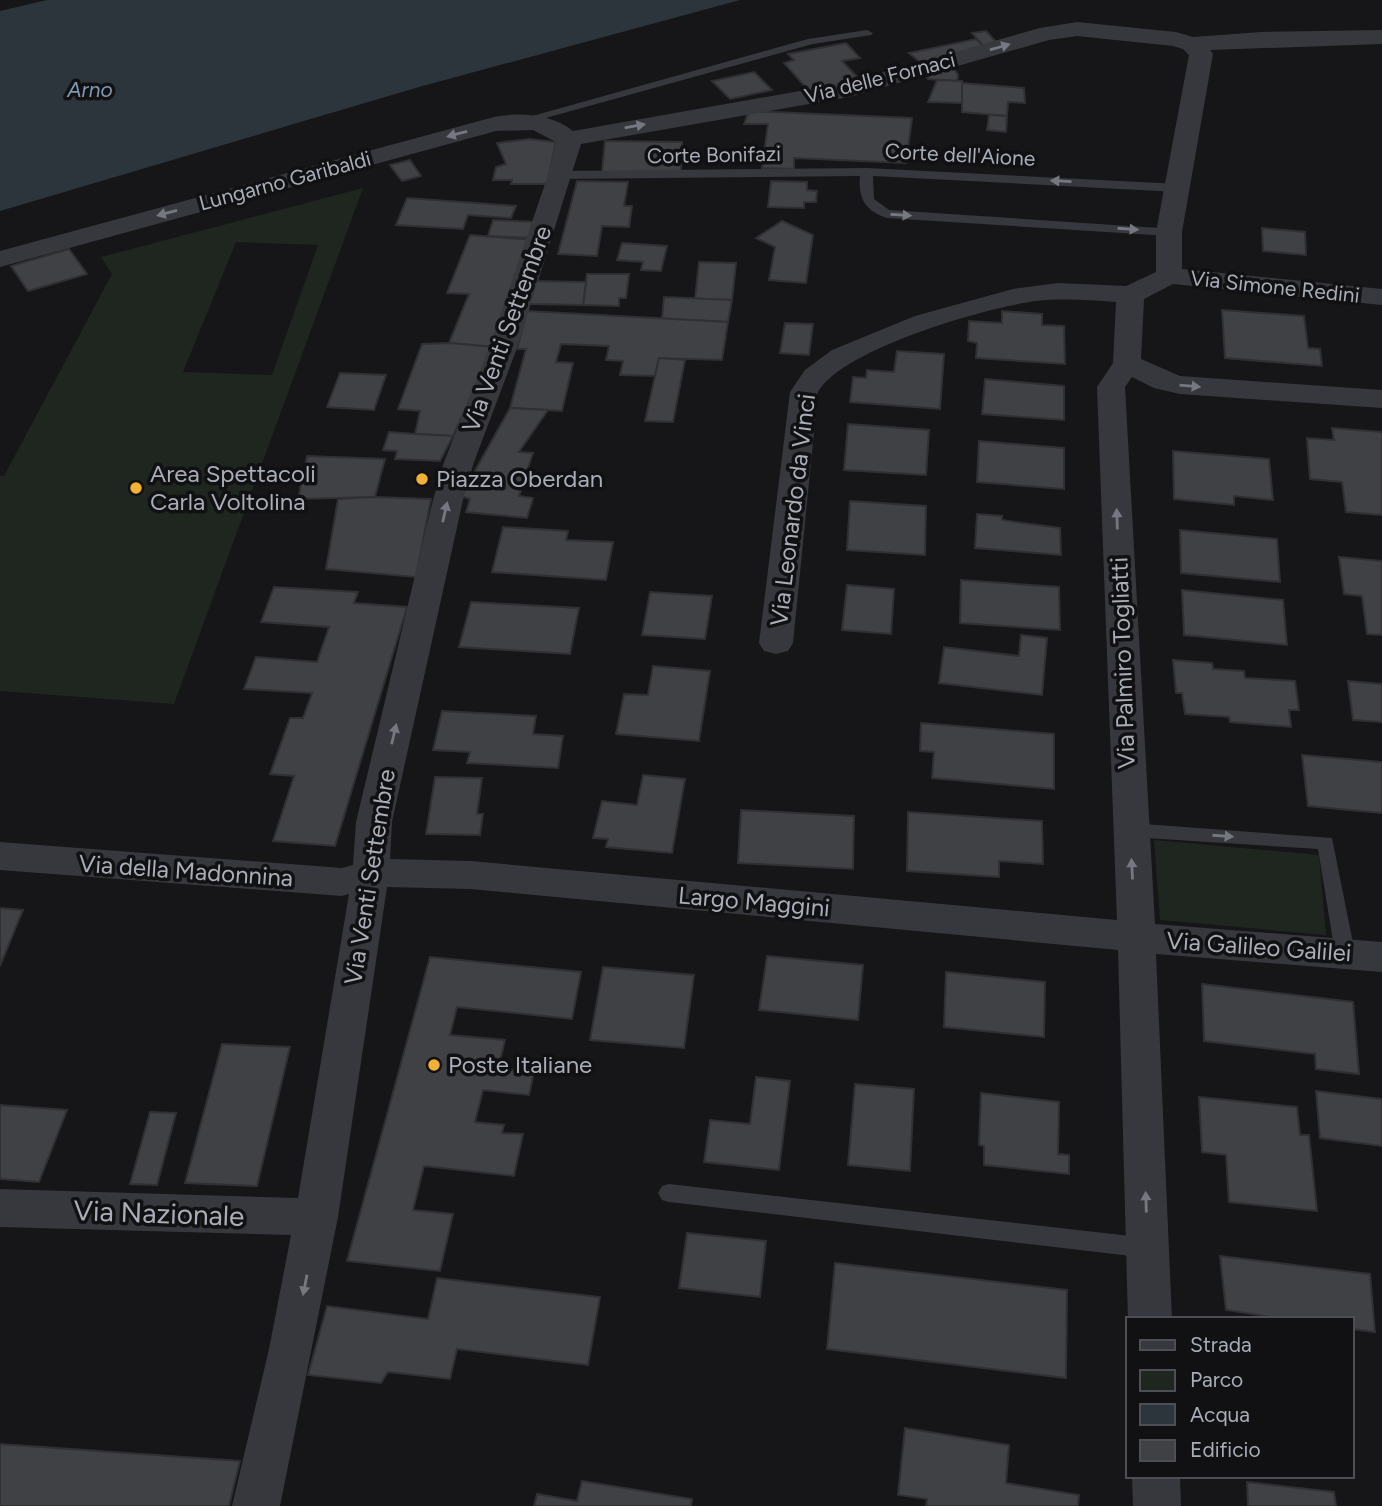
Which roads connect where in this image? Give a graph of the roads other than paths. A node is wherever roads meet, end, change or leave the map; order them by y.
1 (867, 33) dead end
2 (1382, 37) edge
3 (1191, 44) junction
4 (524, 120) junction
5 (568, 140) junction
6 (867, 172) junction
7 (561, 175) junction
8 (1178, 188) junction
9 (1169, 232) junction
10 (0, 259) edge
11 (1168, 276) junction
12 (1129, 295) junction
13 (1382, 297) edge
14 (1127, 363) junction
15 (1382, 399) edge
16 (776, 643) dead end
17 (1130, 830) junction
18 (0, 856) edge
19 (371, 873) junction
20 (1136, 937) junction
21 (1345, 953) junction
22 (1382, 957) edge
23 (669, 1193) dead end
24 (0, 1208) edge
25 (317, 1217) junction
26 (1148, 1248) junction
27 (1150, 1317) edge
28 (1156, 1478) edge
29 (256, 1506) edge
30 (1157, 1506) edge

1 - 4 lane
2 - 3 street, Via delle Fornaci
5 -> 3 street, Via delle Fornaci
3 - 8 street
4 - 5 street, Lungarno Garibaldi
4 -> 10 street, Lungarno Garibaldi
5 - 7 street, Via Venti Settembre
6 - 7 lane, Corte Bonifazi
8 -> 6 lane, Corte dell'Aione
6 -> 9 lane, Corte dell'Aione
19 -> 7 street, Via Venti Settembre
8 - 9 street
9 - 11 street
11 - 12 street
11 - 13 street, Via Simone Redini
12 - 14 street, Via Palmiro Togliatti
12 - 16 street, Via Leonardo da Vinci
14 -> 15 street
17 -> 14 street, Via Palmiro Togliatti
20 -> 17 street, Via Palmiro Togliatti
17 -> 21 lane
18 - 19 street, Via della Madonnina
19 - 20 street, Largo Maggini
19 - 25 street, Via Venti Settembre
20 - 21 street, Via Galileo Galilei
26 -> 20 street, Via Palmiro Togliatti
21 - 22 street, Via Galileo Galilei
23 - 26 lane
24 - 25 street, Via Nazionale
25 -> 29 street, Via Venti Settembre
26 - 27 street, Via Palmiro Togliatti
28 - 30 street

